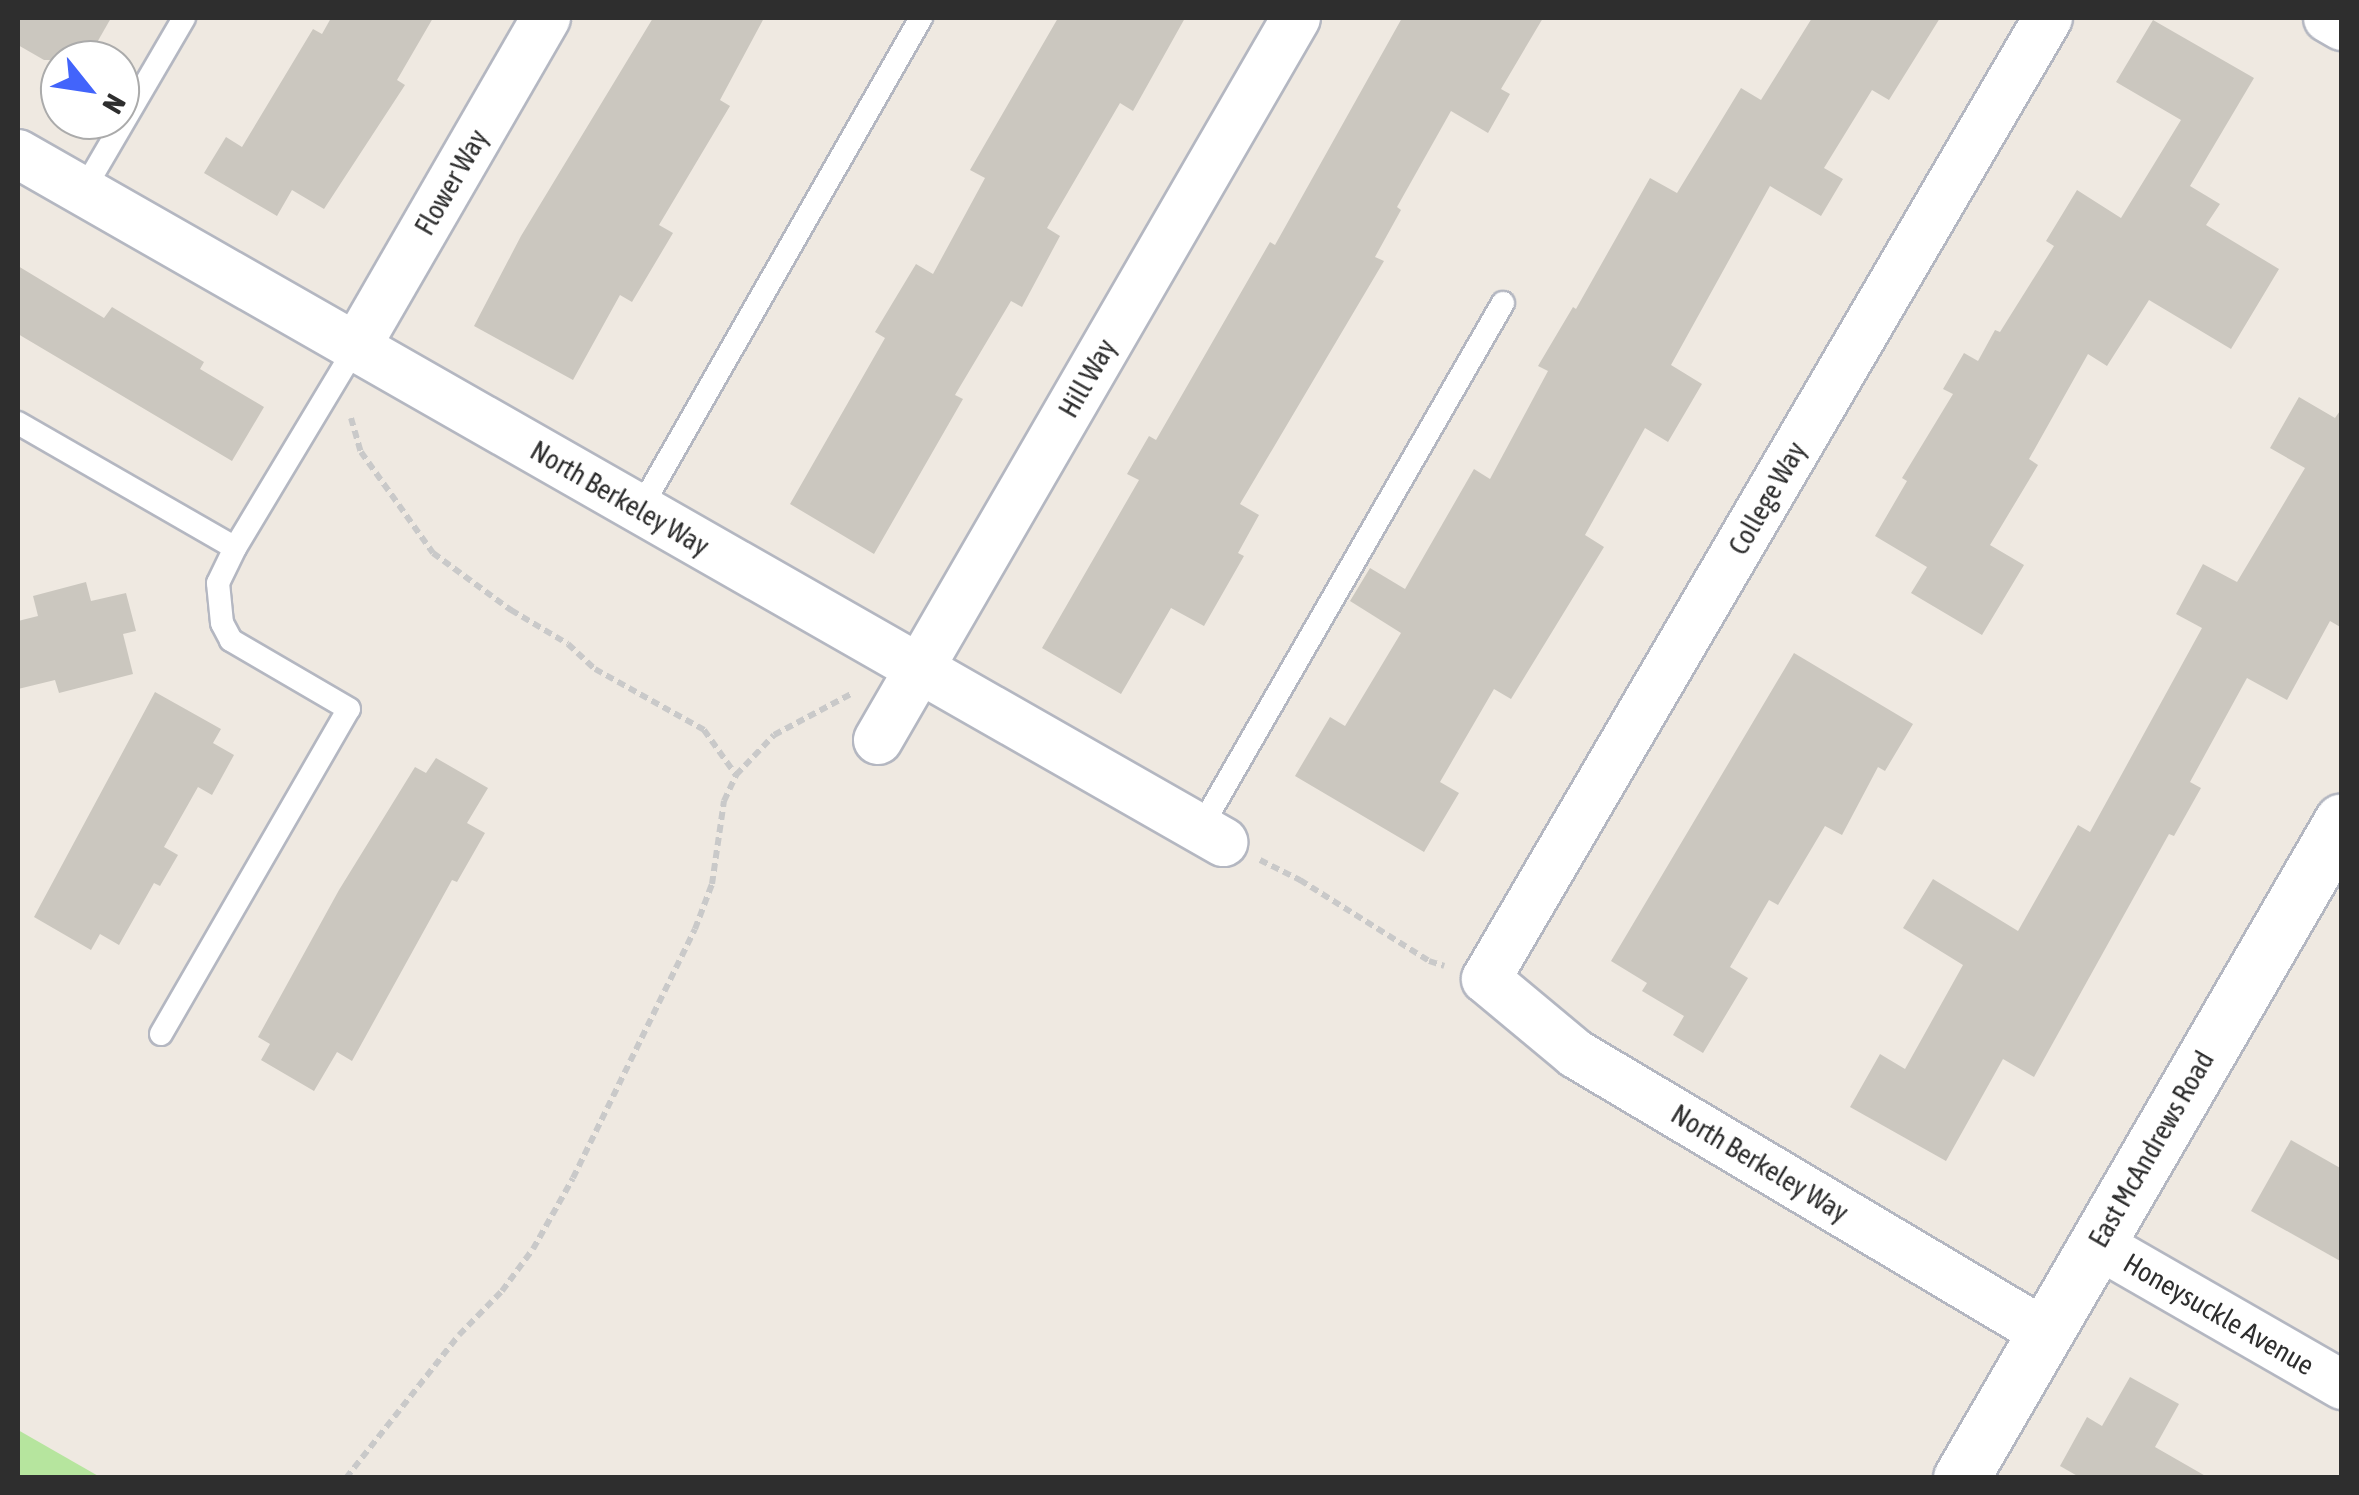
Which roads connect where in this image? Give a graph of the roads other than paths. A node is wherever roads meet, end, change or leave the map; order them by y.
1 (184, 18) edge
2 (546, 18) edge
3 (920, 18) edge
4 (1296, 18) edge
5 (2048, 18) edge
6 (2328, 18) edge
7 (2342, 26) edge
8 (18, 154) edge
9 (83, 191) junction
10 (1503, 303) dead end
11 (356, 347) junction
12 (18, 423) edge
13 (640, 509) junction
14 (235, 548) junction
15 (920, 668) junction
16 (878, 740) dead end
17 (2342, 821) edge
18 (1211, 836) joint
19 (1486, 978) joint
20 (161, 1034) dead end
21 (2097, 1244) junction
22 (2045, 1332) junction
23 (2342, 1384) edge
24 (1961, 1478) edge

1 - 9 lane
2 - 11 street, Flower Way
3 - 13 lane
4 - 15 street, Hill Way
5 - 19 street, College Way
6 - 7 street
8 - 9 street, North Berkeley Way
9 - 11 street, North Berkeley Way
10 - 18 lane
11 - 13 street, North Berkeley Way
11 - 14 lane
12 - 14 lane
13 - 15 street, North Berkeley Way
14 - 20 lane
15 - 16 street, Hill Way
15 - 18 street, North Berkeley Way
17 - 21 main road, East McAndrews Road
19 - 22 street, North Berkeley Way
21 - 22 main road, East McAndrews Road
21 - 23 street, Honeysuckle Avenue
22 - 24 main road, East McAndrews Road

